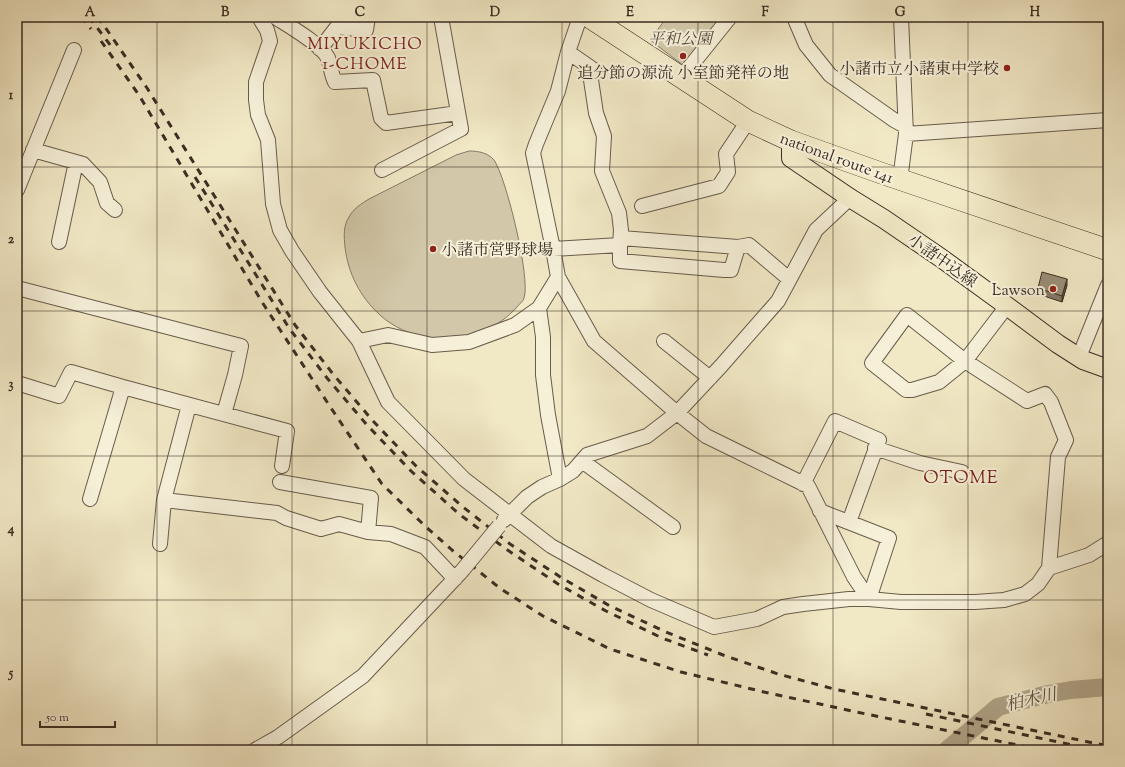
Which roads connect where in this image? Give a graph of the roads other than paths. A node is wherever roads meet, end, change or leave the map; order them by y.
1 (259, 17) edge
2 (275, 17) edge
3 (368, 17) edge
4 (440, 17) edge
5 (580, 17) edge
6 (589, 17) edge
7 (730, 17) edge
8 (794, 17) edge
9 (901, 17) edge
10 (320, 49) junction
11 (74, 50) dead end
12 (568, 52) junction
13 (681, 78) junction
14 (458, 113) junction
15 (1108, 120) edge
16 (748, 121) junction
17 (906, 130) junction
18 (791, 141) junction
19 (33, 150) junction
20 (76, 162) junction
21 (382, 170) dead end
22 (900, 180) junction
23 (17, 190) edge
24 (850, 198) junction
25 (642, 206) dead end
26 (115, 210) dead end
27 (621, 241) junction
28 (59, 242) dead end
29 (738, 247) junction
30 (553, 249) junction
31 (1108, 250) edge
32 (558, 277) junction
33 (790, 278) junction
34 (1108, 285) edge
35 (17, 288) edge
36 (1008, 306) junction
37 (538, 308) junction
38 (359, 341) junction
39 (664, 341) dead end
40 (1079, 357) junction
41 (965, 361) junction
42 (1108, 369) edge
43 (710, 378) junction
44 (17, 383) edge
45 (123, 387) junction
46 (189, 404) junction
47 (677, 413) junction
48 (224, 414) junction
49 (875, 448) junction
50 (582, 461) junction
51 (282, 466) dead end
52 (962, 472) dead end
53 (560, 479) junction
54 (280, 482) dead end
55 (804, 484) junction
56 (90, 499) dead end
57 (164, 500) junction
58 (820, 511) junction
59 (510, 513) junction
60 (849, 522) junction
61 (673, 528) dead end
62 (368, 532) junction
63 (1108, 543) edge
64 (160, 544) dead end
65 (1049, 568) junction
66 (458, 576) junction
67 (869, 599) junction
68 (255, 750) edge

1 - 38 street
2 - 10 street
3 - 10 street
4 - 14 street
5 - 12 street
6 - 13 highway, national route 141
7 - 13 street
8 - 17 street
9 - 17 street
10 - 14 street
11 - 19 street
12 - 27 street
12 - 30 street
13 - 16 highway, national route 141
14 - 21 street
15 - 17 street
16 - 18 highway, national route 141
16 - 25 street
17 - 22 street
18 - 22 highway, national route 141
18 - 24 main road, 小諸中込線
19 - 20 street
19 - 23 street
20 - 26 street
20 - 28 street
22 - 31 highway, national route 141
24 - 33 street
24 - 36 main road, 小諸中込線
27 - 29 street
27 - 29 street
27 - 30 street
29 - 33 street
30 - 32 street
32 - 37 street
32 - 47 street
33 - 43 street
34 - 40 street
35 - 48 street
36 - 40 main road, 小諸中込線
36 - 41 street
37 - 38 street
37 - 53 street
38 - 59 street
39 - 43 street
40 - 42 main road, 小諸中込線
41 - 41 street
41 - 65 street
43 - 47 street
44 - 45 street
45 - 46 street
45 - 56 street
46 - 48 street
46 - 57 street
47 - 50 street
47 - 55 street
48 - 51 street
49 - 52 street
49 - 55 street
49 - 60 street
50 - 53 street
50 - 61 street
53 - 59 street
54 - 62 street
55 - 58 street
57 - 62 street
57 - 64 street
58 - 60 street
58 - 67 street
59 - 66 street, bridge
59 - 67 street
60 - 67 street
62 - 66 street
63 - 65 street
65 - 67 street
66 - 68 street

